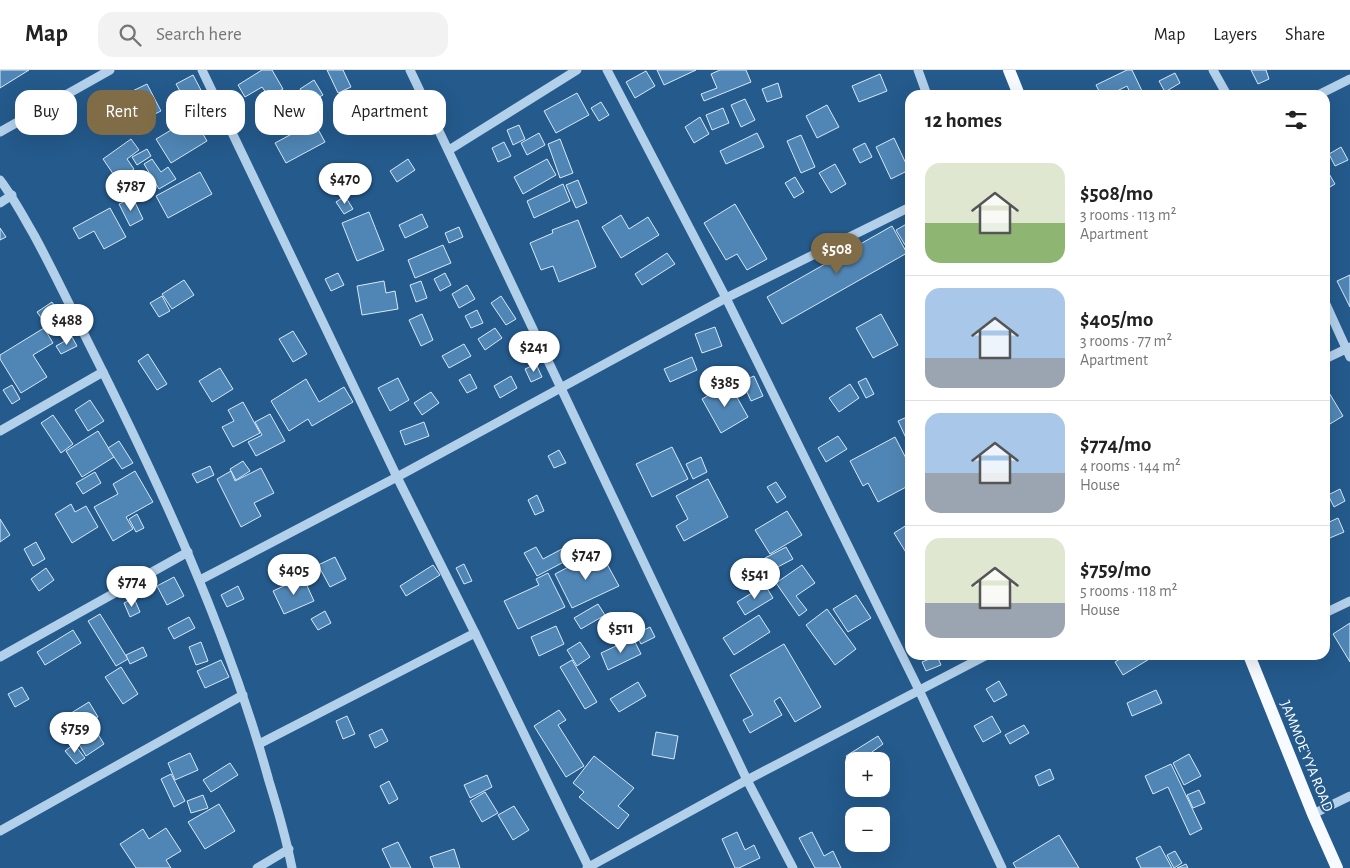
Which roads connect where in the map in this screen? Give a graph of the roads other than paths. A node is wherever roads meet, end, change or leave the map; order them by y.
1 (110, 70) edge
2 (202, 70) edge
3 (410, 70) edge
4 (577, 70) edge
5 (607, 70) edge
6 (918, 70) edge
7 (1009, 70) edge
8 (1213, 70) edge
9 (1350, 79) edge
10 (925, 90) edge
11 (1017, 90) edge
12 (1224, 90) edge
13 (1328, 90) edge
14 (0, 132) edge
15 (449, 150) junction
16 (0, 180) edge
17 (12, 195) junction
18 (0, 203) edge
19 (905, 209) edge
20 (726, 298) junction
21 (1330, 312) edge
22 (1349, 351) edge
23 (1330, 357) edge
24 (103, 372) junction
25 (560, 388) junction
26 (0, 431) edge
27 (397, 476) junction
28 (188, 552) junction
29 (200, 580) junction
30 (1350, 601) edge
31 (1330, 611) edge
32 (475, 633) junction
33 (0, 657) edge
34 (977, 660) edge
35 (1251, 660) edge
36 (919, 690) junction
37 (243, 695) junction
38 (259, 744) junction
39 (747, 780) junction
40 (1350, 796) edge
41 (1313, 814) junction
42 (0, 831) edge
43 (289, 849) junction
44 (257, 868) edge
45 (292, 868) edge
46 (588, 868) edge
47 (792, 868) edge
48 (1002, 868) edge
49 (1337, 868) edge

1 - 14 street
2 - 27 street
3 - 15 street
4 - 15 street
5 - 20 street
6 - 10 street
7 - 11 main road
8 - 12 street
9 - 13 street
15 - 25 street
16 - 17 street
17 - 18 street
17 - 24 street
19 - 20 street
20 - 25 street
20 - 36 street
21 - 22 street
22 - 23 street
24 - 26 street
24 - 28 street
25 - 27 street
25 - 39 street
27 - 29 street
27 - 32 street
28 - 29 street
28 - 33 street
29 - 37 street
30 - 31 street
32 - 38 street
32 - 46 street
34 - 36 street
35 - 41 main road, JAMMOE'YYA ROAD
36 - 39 street
36 - 48 street
37 - 38 street
37 - 42 street
38 - 43 street
39 - 46 street
39 - 47 street
40 - 41 street
41 - 49 main road, JAMMOE'YYA ROAD
43 - 44 street
43 - 45 street

